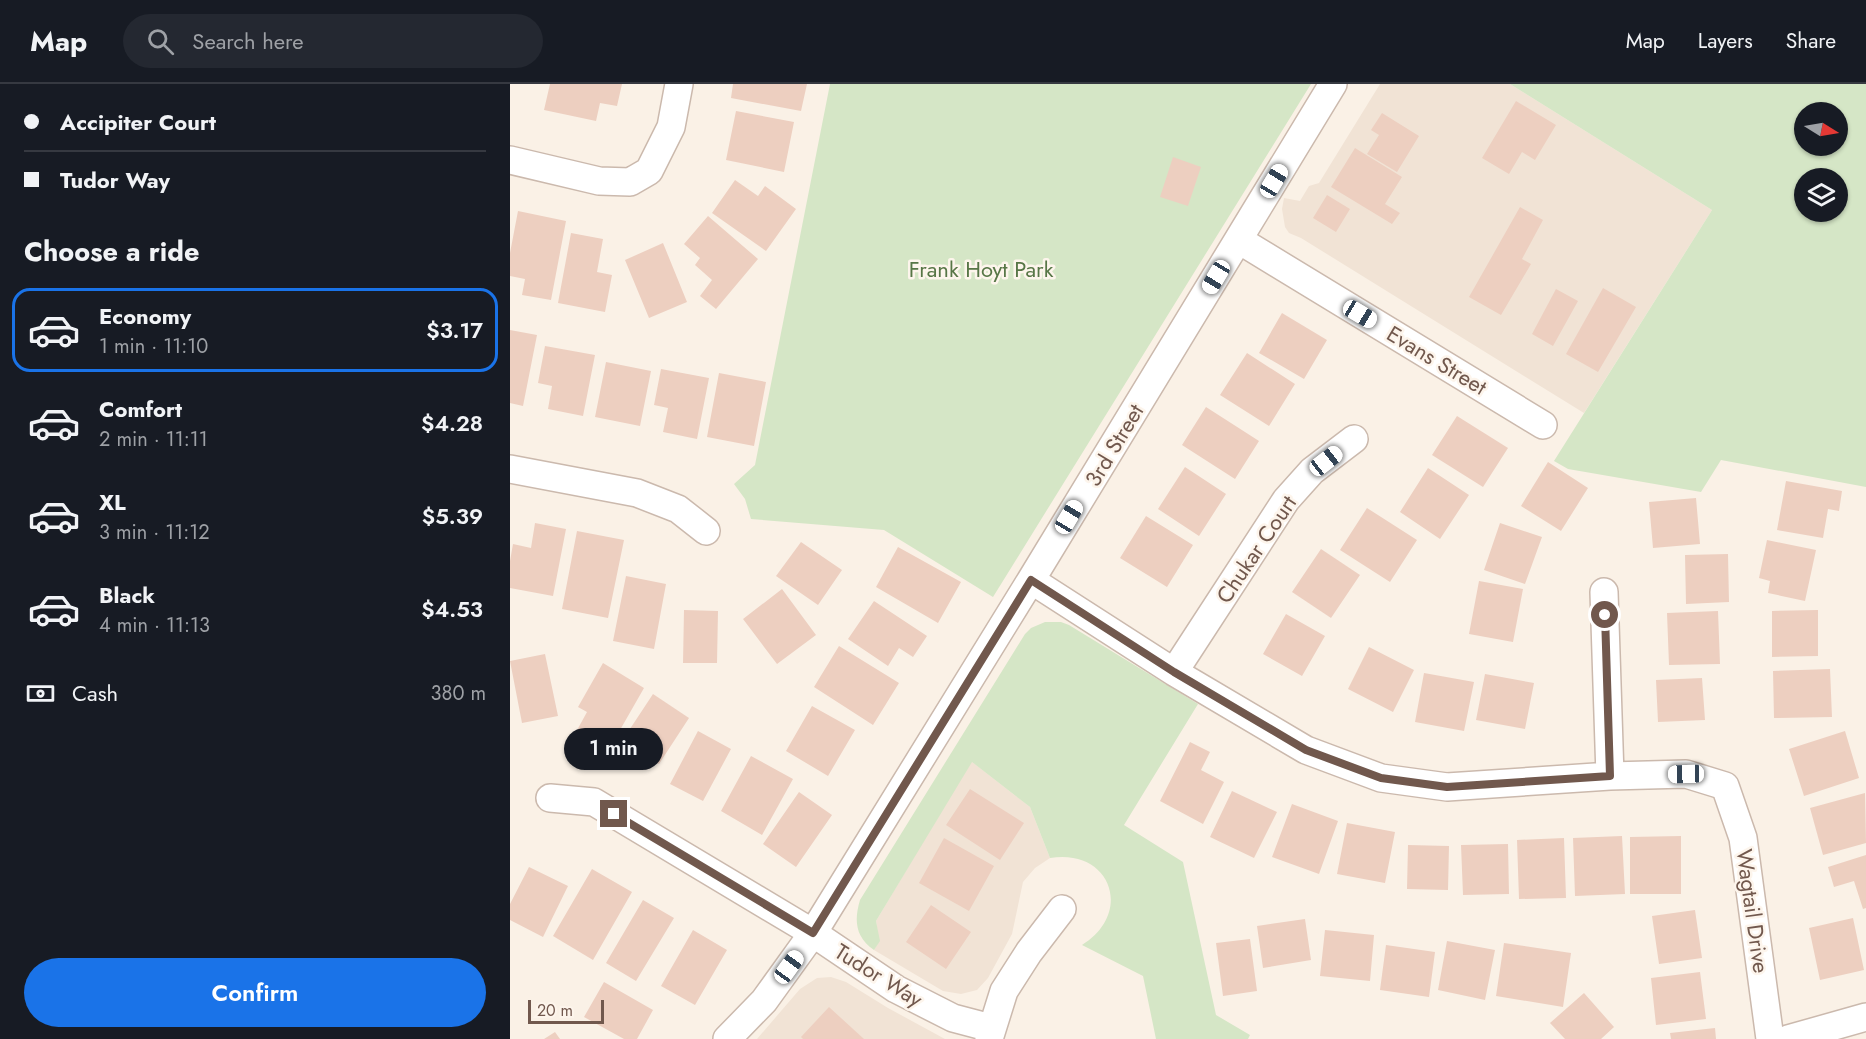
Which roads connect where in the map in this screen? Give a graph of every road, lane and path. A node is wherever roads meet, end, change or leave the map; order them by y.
1 (679, 84) edge
2 (1333, 84) edge
3 (510, 160) edge
4 (1239, 240) junction
5 (1543, 425) dead end
6 (1354, 439) dead end
7 (510, 469) edge
8 (706, 531) dead end
9 (1031, 580) junction
10 (1604, 592) dead end
11 (1174, 672) junction
12 (1610, 776) junction
13 (550, 798) dead end
14 (1062, 909) dead end
15 (813, 933) junction
16 (1866, 1017) edge
17 (990, 1034) edge
18 (727, 1039) edge
19 (1770, 1039) edge
20 (1788, 1039) edge

1 - 3 street
2 - 4 street, 3rd Street
4 - 5 street, Evans Street
4 - 9 street, 3rd Street
6 - 11 street, Chukar Court
7 - 8 street
9 - 11 street
9 - 15 street, 3rd Street
10 - 12 street
11 - 12 street
12 - 19 street, Wagtail Drive
13 - 15 street, Tudor Way
14 - 17 street
15 - 17 street, Tudor Way
15 - 18 street, 3rd Street
16 - 20 street

